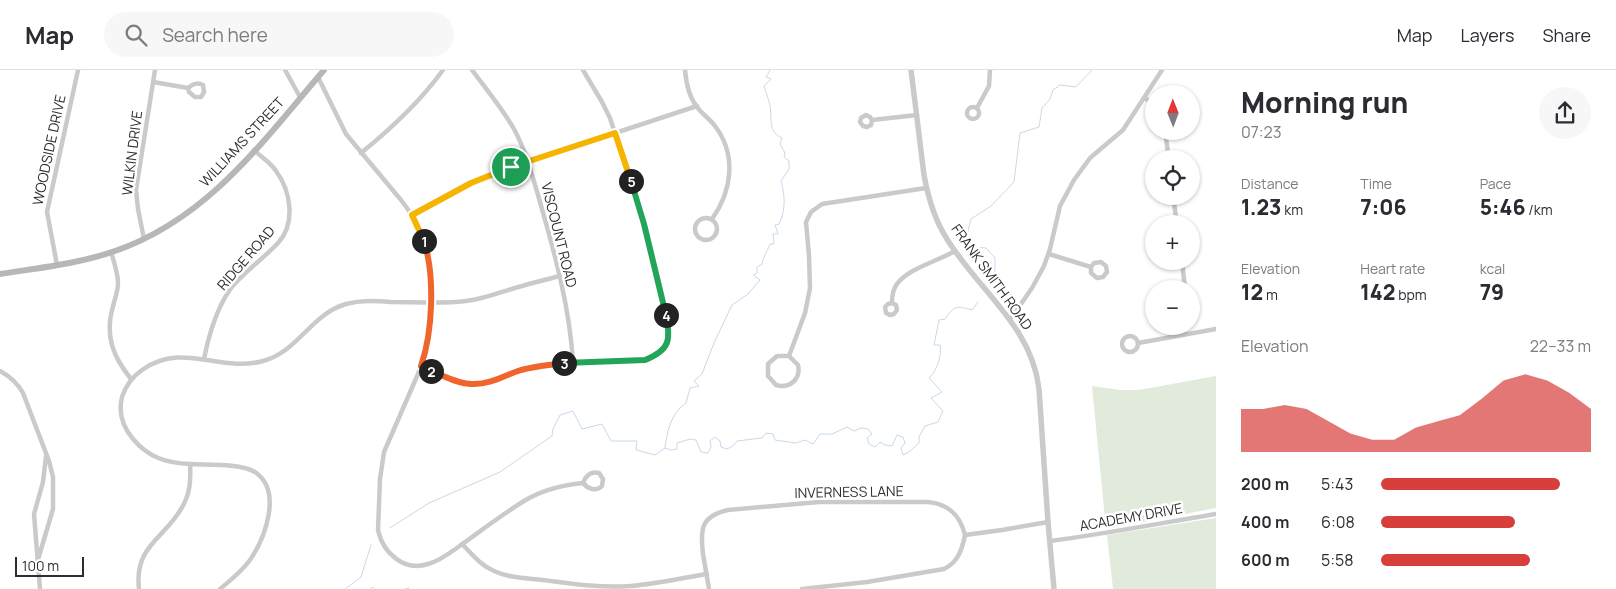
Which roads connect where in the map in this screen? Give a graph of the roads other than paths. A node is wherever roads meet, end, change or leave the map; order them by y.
1 (78, 70) edge
2 (155, 70) edge
3 (285, 70) edge
4 (324, 70) edge
5 (443, 70) edge
6 (472, 70) edge
7 (583, 70) edge
8 (685, 70) edge
9 (911, 70) edge
10 (990, 70) edge
11 (1162, 70) edge
12 (318, 77) junction
13 (153, 82) junction
14 (1153, 85) edge
15 (188, 88) dead end
16 (300, 97) junction
17 (1145, 98) edge
18 (697, 106) junction
19 (978, 108) dead end
20 (917, 115) junction
21 (872, 120) dead end
22 (615, 133) junction
23 (254, 150) junction
24 (361, 153) junction
25 (527, 161) junction
26 (926, 188) junction
27 (412, 215) junction
28 (712, 219) junction
29 (144, 239) junction
30 (955, 251) junction
31 (111, 252) junction
32 (1049, 254) junction
33 (56, 265) junction
34 (1091, 267) dead end
35 (0, 274) edge
36 (559, 276) junction
37 (430, 302) junction
38 (892, 303) dead end
39 (1010, 320) junction
40 (1216, 329) edge
41 (1200, 332) edge
42 (1185, 335) edge
43 (1138, 343) dead end
44 (789, 356) junction
45 (204, 359) junction
46 (573, 363) junction
47 (421, 366) junction
48 (0, 372) edge
49 (131, 379) junction
50 (46, 452) junction
51 (190, 464) junction
52 (583, 483) junction
53 (1216, 514) edge
54 (1048, 522) junction
55 (965, 535) junction
56 (1050, 541) junction
57 (462, 544) junction
58 (37, 564) junction
59 (706, 574) junction
60 (40, 589) edge
61 (139, 589) edge
62 (220, 589) edge
63 (709, 589) edge
64 (802, 589) edge
65 (1054, 589) edge

1 - 33 street, WOODSIDE DRIVE
2 - 13 street, WILKIN DRIVE
3 - 16 street
4 - 12 main road, WILLIAMS STREET
5 - 24 street
6 - 25 street, VISCOUNT ROAD
7 - 22 street
8 - 18 street
9 - 20 street, FRANK SMITH ROAD
10 - 19 street
11 - 14 street
12 - 16 main road, WILLIAMS STREET
12 - 24 street
13 - 15 street
13 - 29 street, WILKIN DRIVE
16 - 23 main road, WILLIAMS STREET
17 - 32 street
18 - 22 street
18 - 28 street
20 - 21 street
20 - 26 street, FRANK SMITH ROAD
22 - 25 street
22 - 46 street
23 - 29 main road, WILLIAMS STREET
23 - 45 street, RIDGE ROAD
24 - 27 street
25 - 27 street
25 - 36 street, VISCOUNT ROAD
26 - 30 street, FRANK SMITH ROAD
26 - 44 street
27 - 37 street
28 - 28 street
29 - 31 main road, WILLIAMS STREET
30 - 38 street
30 - 39 street, FRANK SMITH ROAD
31 - 33 main road, WILLIAMS STREET
31 - 49 street
32 - 34 street
32 - 39 street
33 - 35 main road, WILLIAMS STREET
36 - 37 street
36 - 46 street, VISCOUNT ROAD
37 - 45 street
37 - 47 street
39 - 54 street, FRANK SMITH ROAD
40 - 41 street
42 - 43 street
44 - 44 street
45 - 49 street
46 - 47 street
47 - 57 street
48 - 50 street
49 - 51 street
50 - 58 street
50 - 58 street
51 - 61 street
51 - 62 street
52 - 52 street
52 - 57 street
53 - 56 street, ACADEMY DRIVE
54 - 55 street
54 - 56 street, FRANK SMITH ROAD
55 - 59 street, INVERNESS LANE
55 - 64 street
56 - 65 street, FRANK SMITH ROAD
57 - 59 street
58 - 60 street
59 - 63 street, INVERNESS LANE

